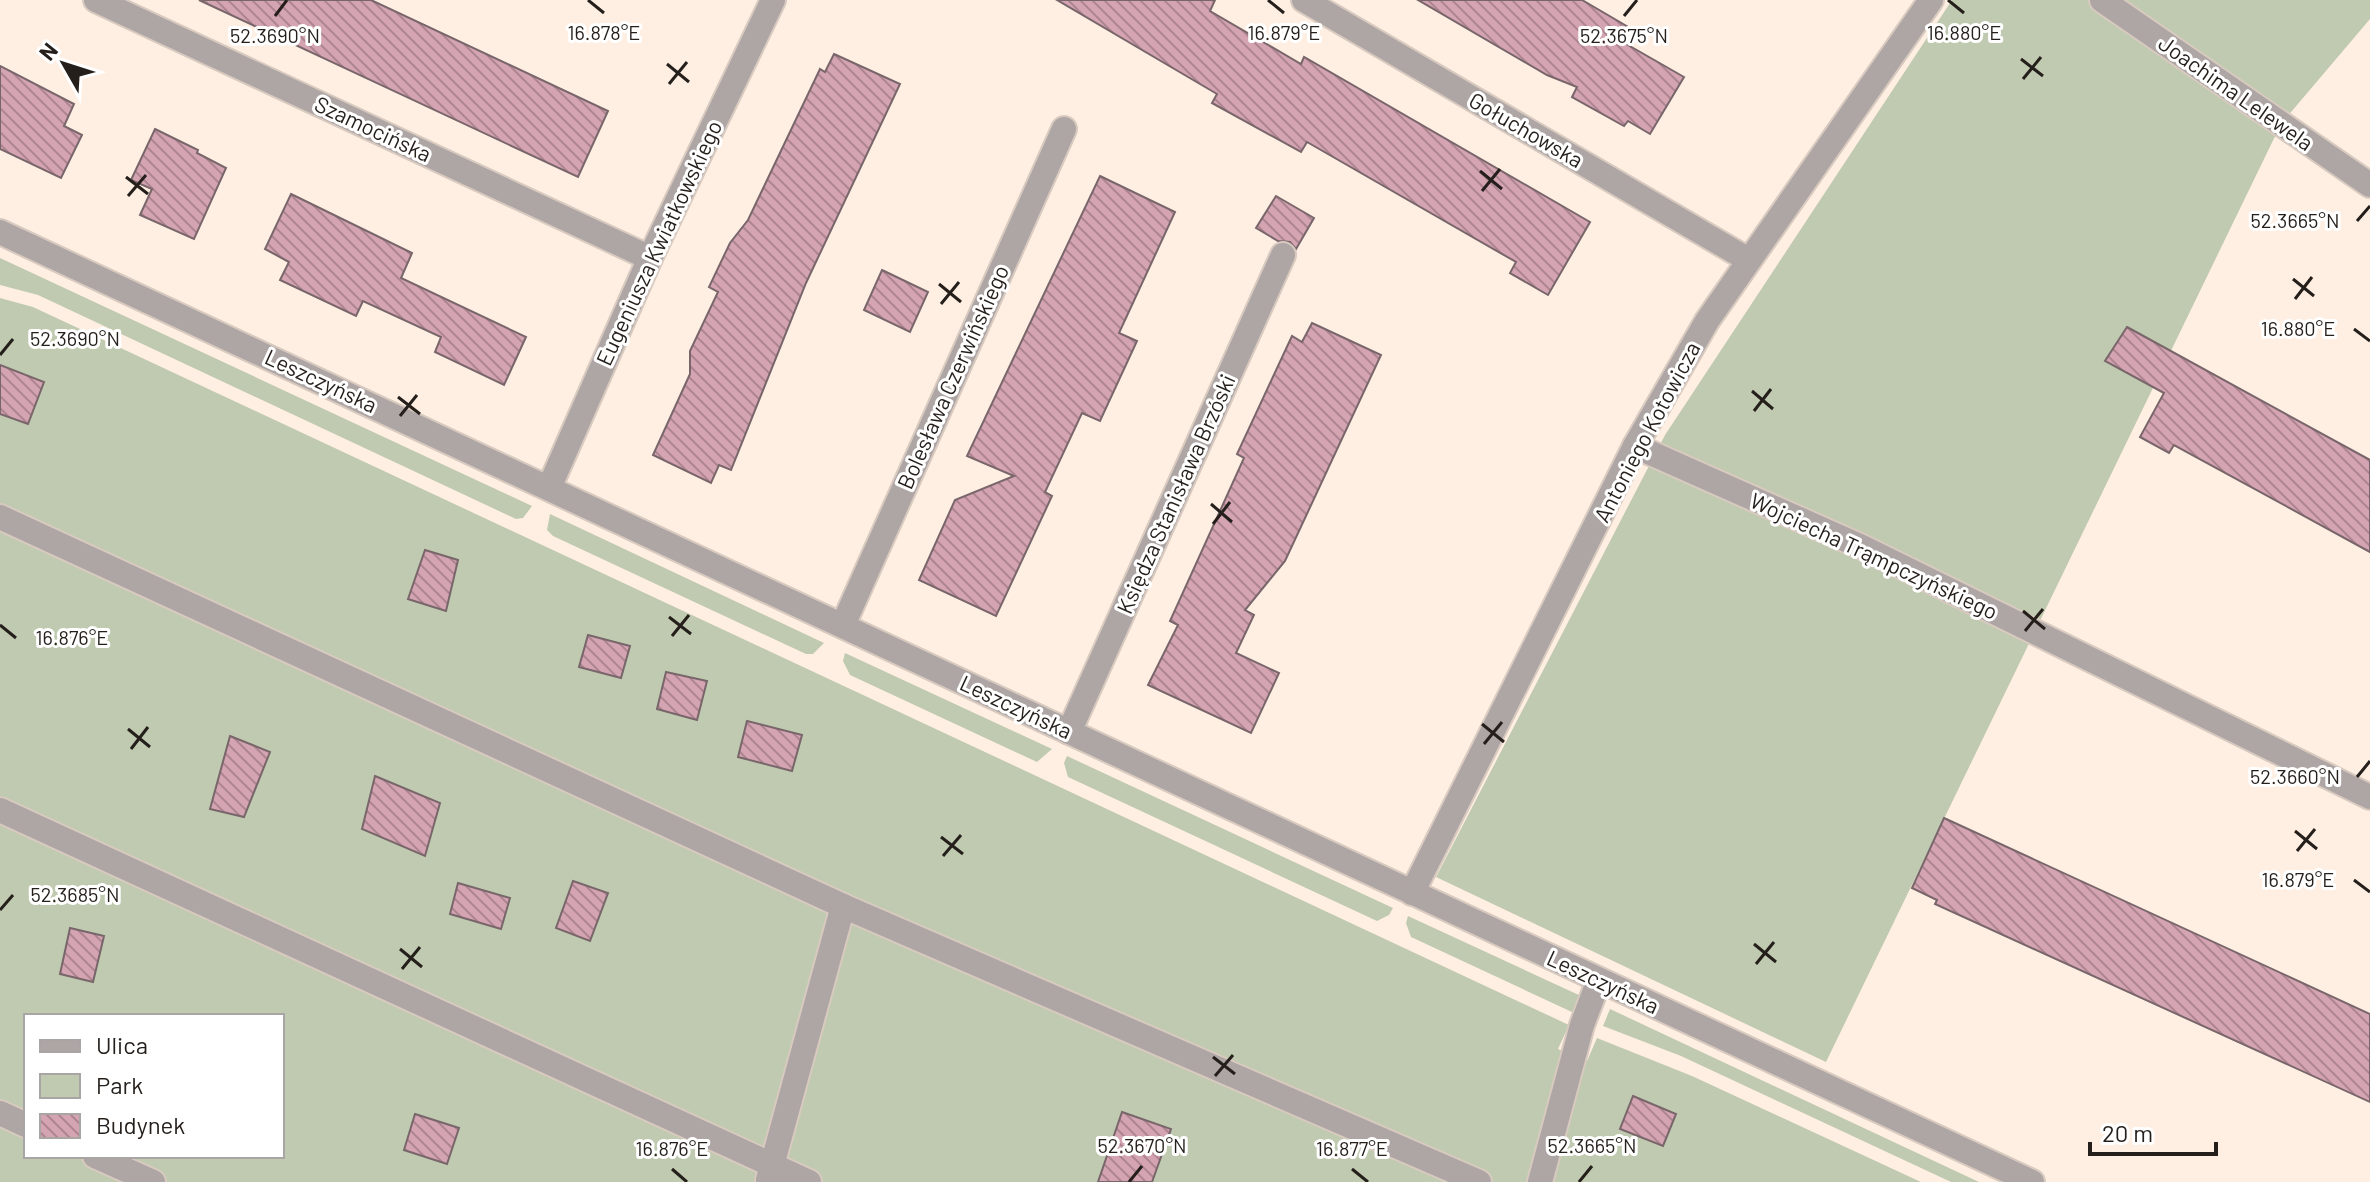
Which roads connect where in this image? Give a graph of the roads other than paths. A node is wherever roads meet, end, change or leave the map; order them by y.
1 (96, 0) edge
2 (773, 0) edge
3 (1304, 0) edge
4 (1931, 0) edge
5 (2102, 0) edge
6 (1064, 129) dead end
7 (2370, 185) edge
8 (0, 232) edge
9 (1283, 255) dead end
10 (650, 258) junction
11 (1747, 259) junction
12 (1635, 446) junction
13 (549, 488) junction
14 (0, 517) edge
15 (843, 625) junction
16 (1069, 732) junction
17 (2370, 797) edge
18 (0, 810) edge
19 (1412, 893) junction
20 (843, 906) junction
21 (1599, 980) junction
22 (0, 1113) edge
23 (24, 1124) edge
24 (99, 1158) edge
25 (770, 1174) edge
26 (153, 1182) edge
27 (809, 1182) edge
28 (1479, 1182) edge
29 (1540, 1182) edge
30 (2032, 1182) edge

1 - 10 street, Szamocińska
2 - 10 street, Eugeniusza Kwiatkowskiego
3 - 11 street, Gołuchowska
4 - 11 street, Antoniego Kotowicza
5 - 7 street, Joachima Lelewela
6 - 15 street, Bolesława Czerwińskiego
8 - 13 street, Leszczyńska
9 - 16 street, Księdza Stanisława Brzóski
10 - 13 street, Eugeniusza Kwiatkowskiego
11 - 12 street, Antoniego Kotowicza
12 - 17 street, Wojciecha Trąmpczyńskiego
12 - 19 street, Antoniego Kotowicza
13 - 15 street, Leszczyńska
14 - 20 street
15 - 16 street, Leszczyńska
16 - 19 street, Leszczyńska
18 - 25 street
19 - 21 street, Leszczyńska
20 - 25 street
20 - 28 street
21 - 29 street
21 - 30 street, Leszczyńska
22 - 23 street
24 - 26 street
25 - 27 street

